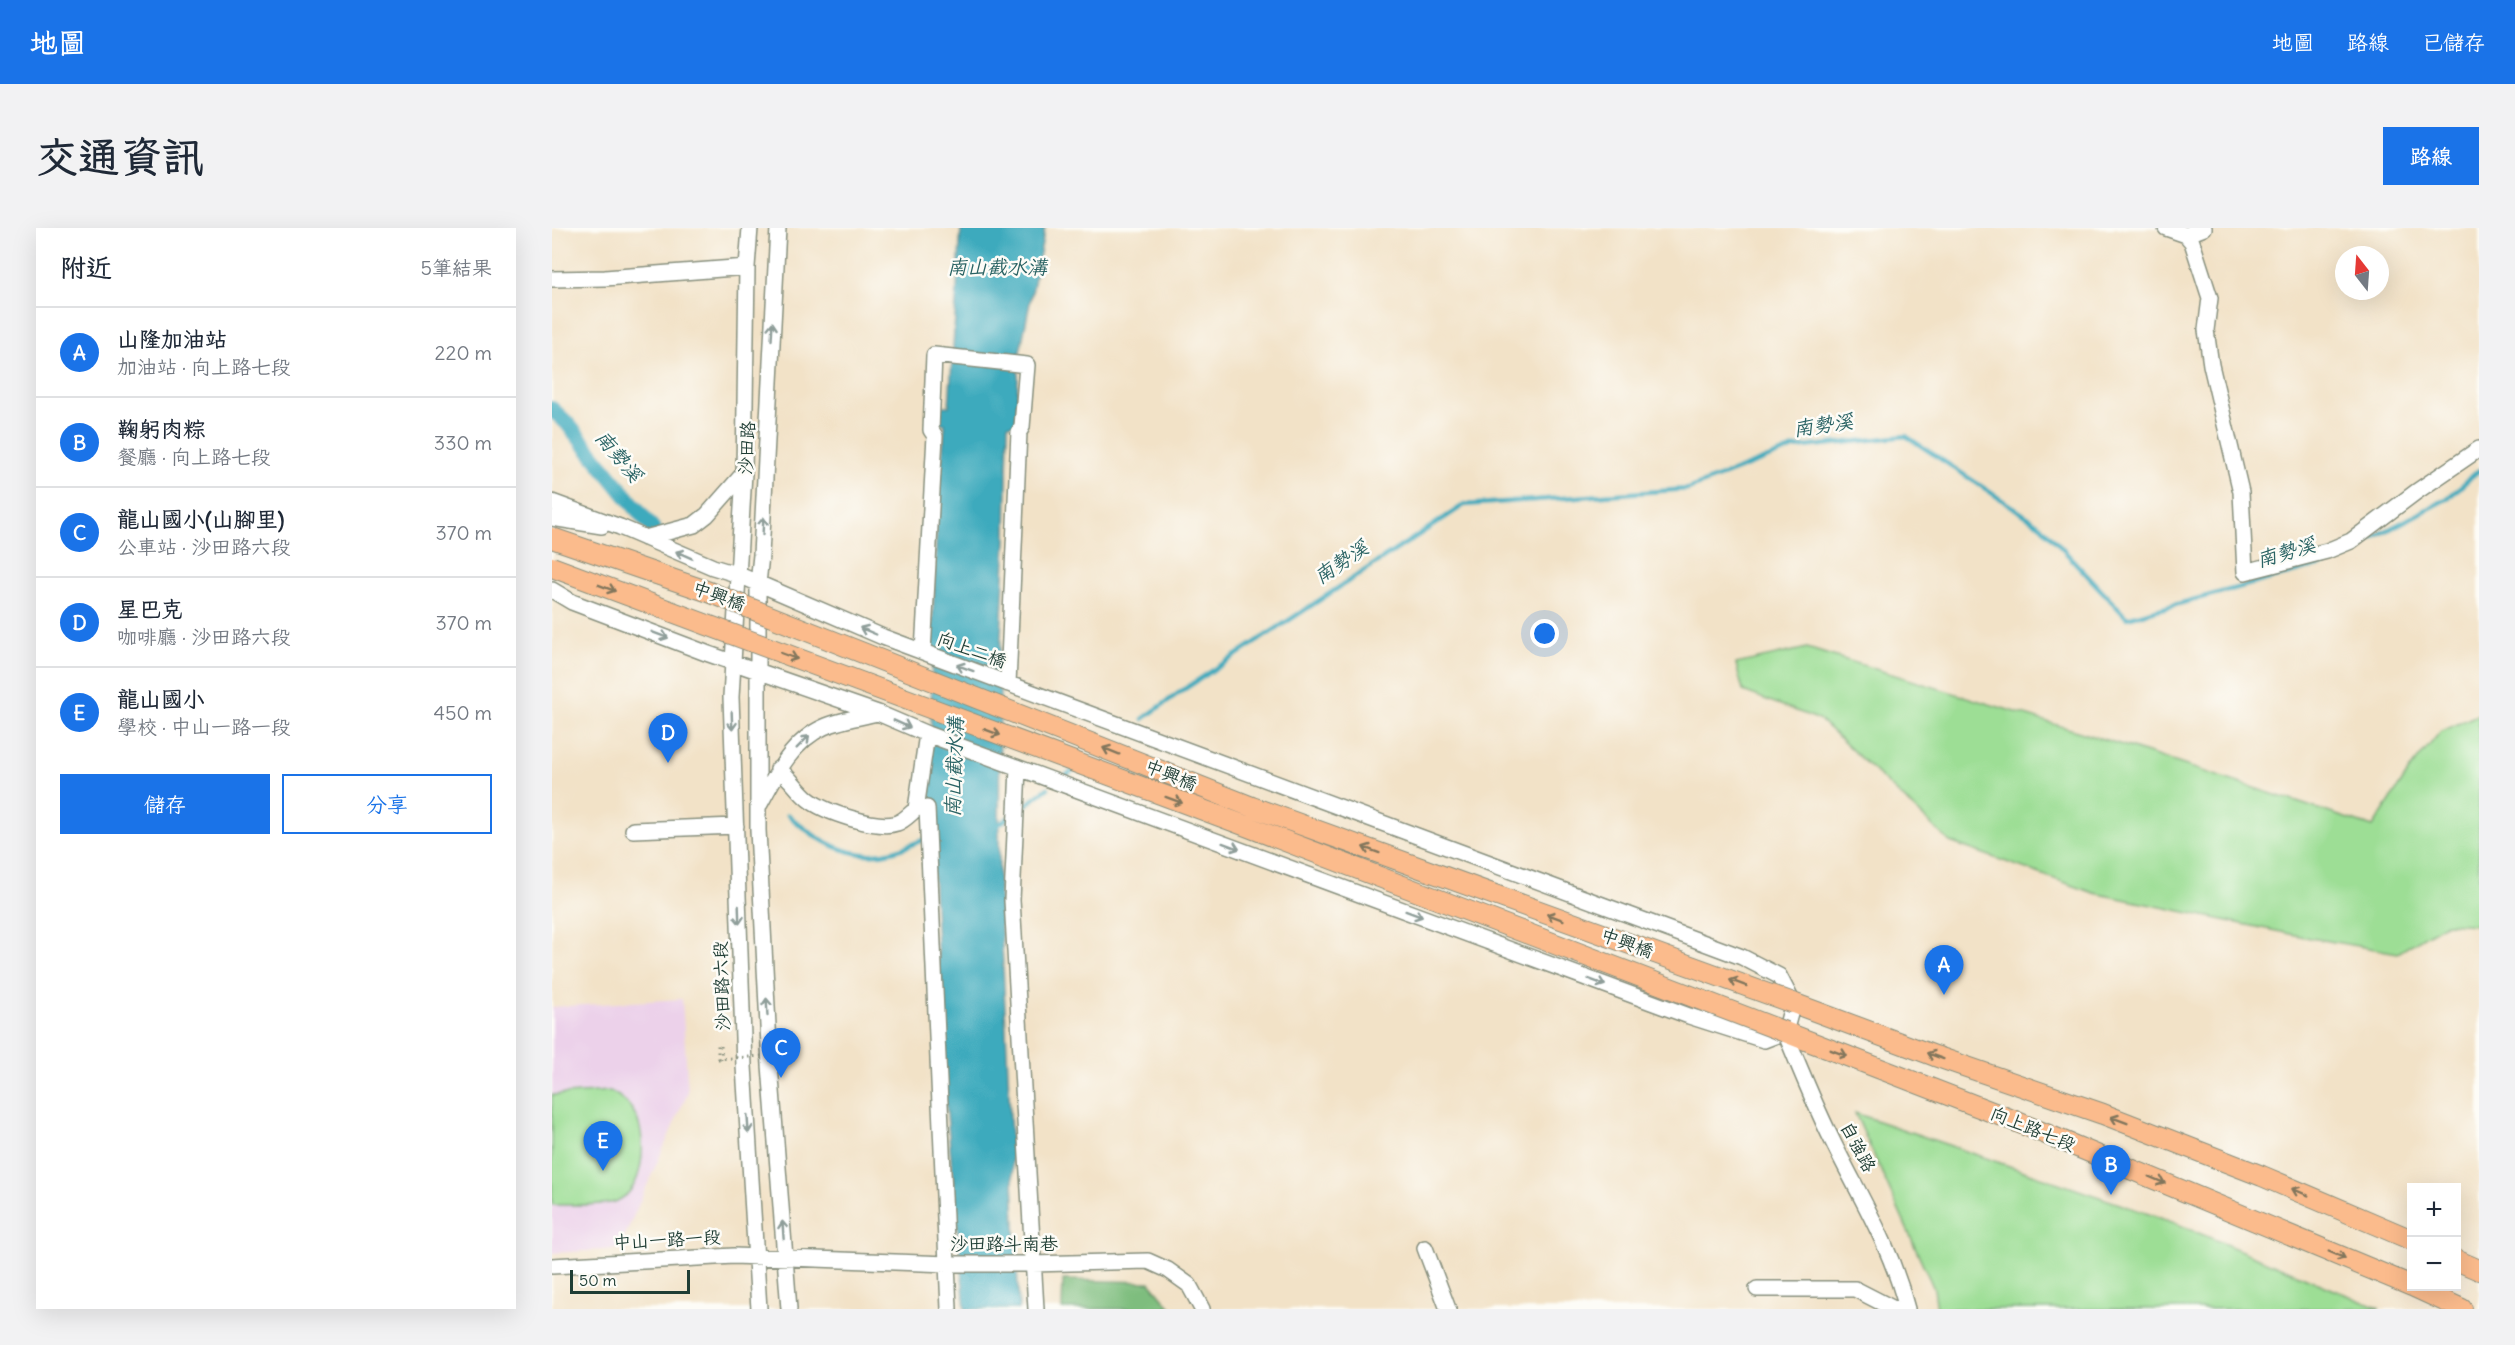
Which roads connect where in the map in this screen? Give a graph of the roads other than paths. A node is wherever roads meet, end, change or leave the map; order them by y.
1 (750, 228) edge
2 (778, 228) edge
3 (2166, 228) edge
4 (2204, 228) edge
5 (2186, 235) junction
6 (747, 267) junction
7 (552, 279) edge
8 (2479, 448) edge
9 (744, 473) junction
10 (552, 502) edge
11 (552, 518) edge
12 (620, 527) junction
13 (552, 538) edge
14 (645, 538) junction
15 (552, 567) edge
16 (739, 575) junction
17 (758, 584) junction
18 (552, 590) edge
19 (552, 596) edge
20 (605, 614) junction
21 (922, 652) junction
22 (733, 662) junction
23 (758, 670) junction
24 (1008, 684) junction
25 (878, 713) junction
26 (927, 734) junction
27 (778, 769) junction
28 (1018, 769) junction
29 (758, 807) junction
30 (927, 808) dead end
31 (736, 826) junction
32 (633, 830) dead end
33 (1793, 1002) junction
34 (1785, 1032) junction
35 (2407, 1238) edge
36 (1425, 1248) dead end
37 (757, 1256) junction
38 (785, 1257) junction
39 (2461, 1262) edge
40 (948, 1264) junction
41 (1032, 1264) junction
42 (552, 1266) edge
43 (2479, 1270) edge
44 (2407, 1284) edge
45 (1756, 1288) dead end
46 (2423, 1291) edge
47 (759, 1309) edge
48 (789, 1309) edge
49 (949, 1309) edge
50 (1036, 1309) edge
51 (1202, 1309) edge
52 (1448, 1309) edge
53 (1894, 1309) edge
54 (1907, 1309) edge
55 (2462, 1309) edge

1 - 6 street, 沙田路
17 -> 2 street, 沙田路
3 - 5 street
4 - 5 street
5 - 8 street
6 - 7 street
6 - 9 street, 沙田路
9 - 14 street
9 - 16 street, 沙田路
10 - 12 street, 向上二橋
11 - 12 street
12 - 14 street, 向上二橋
33 -> 13 main road, 中興橋, bridge
16 -> 14 street, 向上二橋
15 -> 34 main road, 中興橋, bridge
16 - 17 street, 向上二橋
16 - 22 street, 沙田路
21 -> 17 street, 向上二橋
17 - 23 street, 沙田路
18 - 20 street
19 - 20 street
20 -> 22 street
24 -> 21 street, 向上二橋
21 - 24 street
22 - 23 street
22 -> 31 street, 沙田路六段
23 - 25 street
23 - 29 street
24 - 33 street, 向上二橋
25 -> 26 street
27 -> 25 street
26 - 27 street
26 - 28 street
27 - 29 street
28 -> 34 street
28 - 41 street
38 -> 29 street
30 - 40 street
31 - 32 street
31 -> 37 street, 沙田路六段
33 - 34 street
35 -> 33 main road, 向上路七段
34 -> 44 main road, 向上路七段
34 - 54 street, 自強路
36 - 52 street
37 - 38 street, 中山一路一段
37 - 42 street, 中山一路一段
37 - 47 street, 沙田路六段
38 - 40 street, 沙田路斗南巷
38 - 48 street
39 - 43 main road
40 - 41 street, 沙田路斗南巷
40 - 49 street
41 - 50 street
41 - 51 street, 沙田路斗南巷
45 - 53 street
46 - 55 main road, 向上路七段

